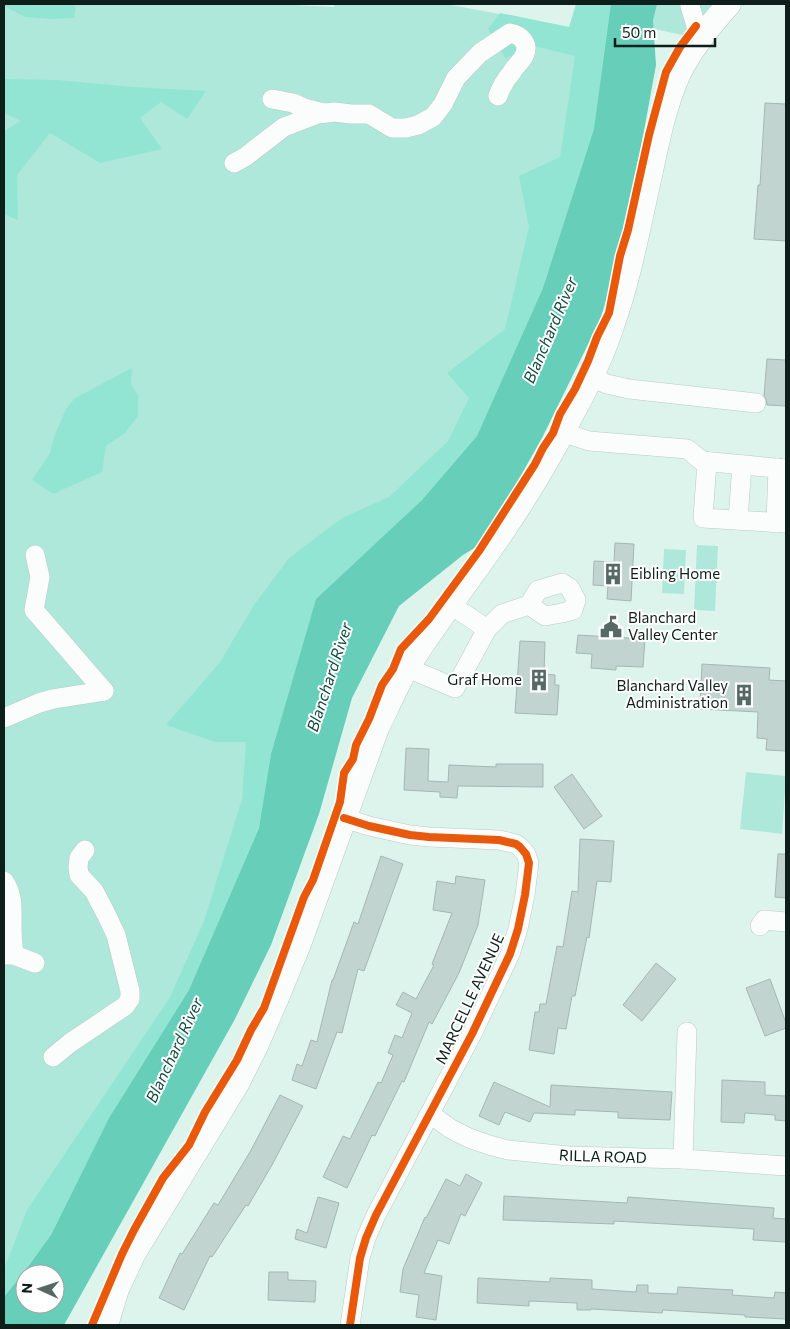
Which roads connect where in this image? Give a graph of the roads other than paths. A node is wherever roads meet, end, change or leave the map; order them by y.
1 (729, 4) edge
2 (690, 6) dead end
3 (700, 39) junction
4 (498, 96) dead end
5 (272, 99) dead end
6 (324, 113) junction
7 (234, 163) dead end
8 (591, 377) junction
9 (756, 403) dead end
10 (562, 432) junction
11 (707, 462) junction
12 (742, 465) junction
13 (782, 468) edge
14 (738, 520) junction
15 (781, 523) edge
16 (34, 554) dead end
17 (451, 605) junction
18 (529, 605) dead end
19 (487, 629) junction
20 (408, 668) junction
21 (4, 718) edge
22 (344, 818) junction
23 (85, 850) dead end
24 (4, 881) edge
25 (786, 922) edge
26 (760, 926) dead end
27 (9, 955) edge
28 (35, 963) dead end
29 (687, 1032) dead end
30 (53, 1057) dead end
31 (430, 1114) junction
32 (683, 1159) junction
33 (786, 1166) edge
34 (106, 1325) edge
35 (350, 1325) edge

1 - 3 main road
2 - 3 street
3 - 8 main road
4 - 6 street
5 - 6 street
6 - 7 street
8 - 9 street
8 - 10 main road
10 - 11 street
10 - 17 main road
11 - 12 street
11 - 14 street
12 - 13 street
12 - 14 street
13 - 15 street
14 - 15 street
16 - 21 street
17 - 19 street
17 - 20 main road
18 - 19 street
19 - 20 street
20 - 22 main road
22 - 31 street, MARCELLE AVENUE
22 - 34 main road
23 - 30 street
24 - 27 street
25 - 26 street
27 - 28 street
29 - 32 street
31 - 32 street, RILLA ROAD
31 - 35 street, MARCELLE AVENUE
32 - 33 street, RILLA ROAD

